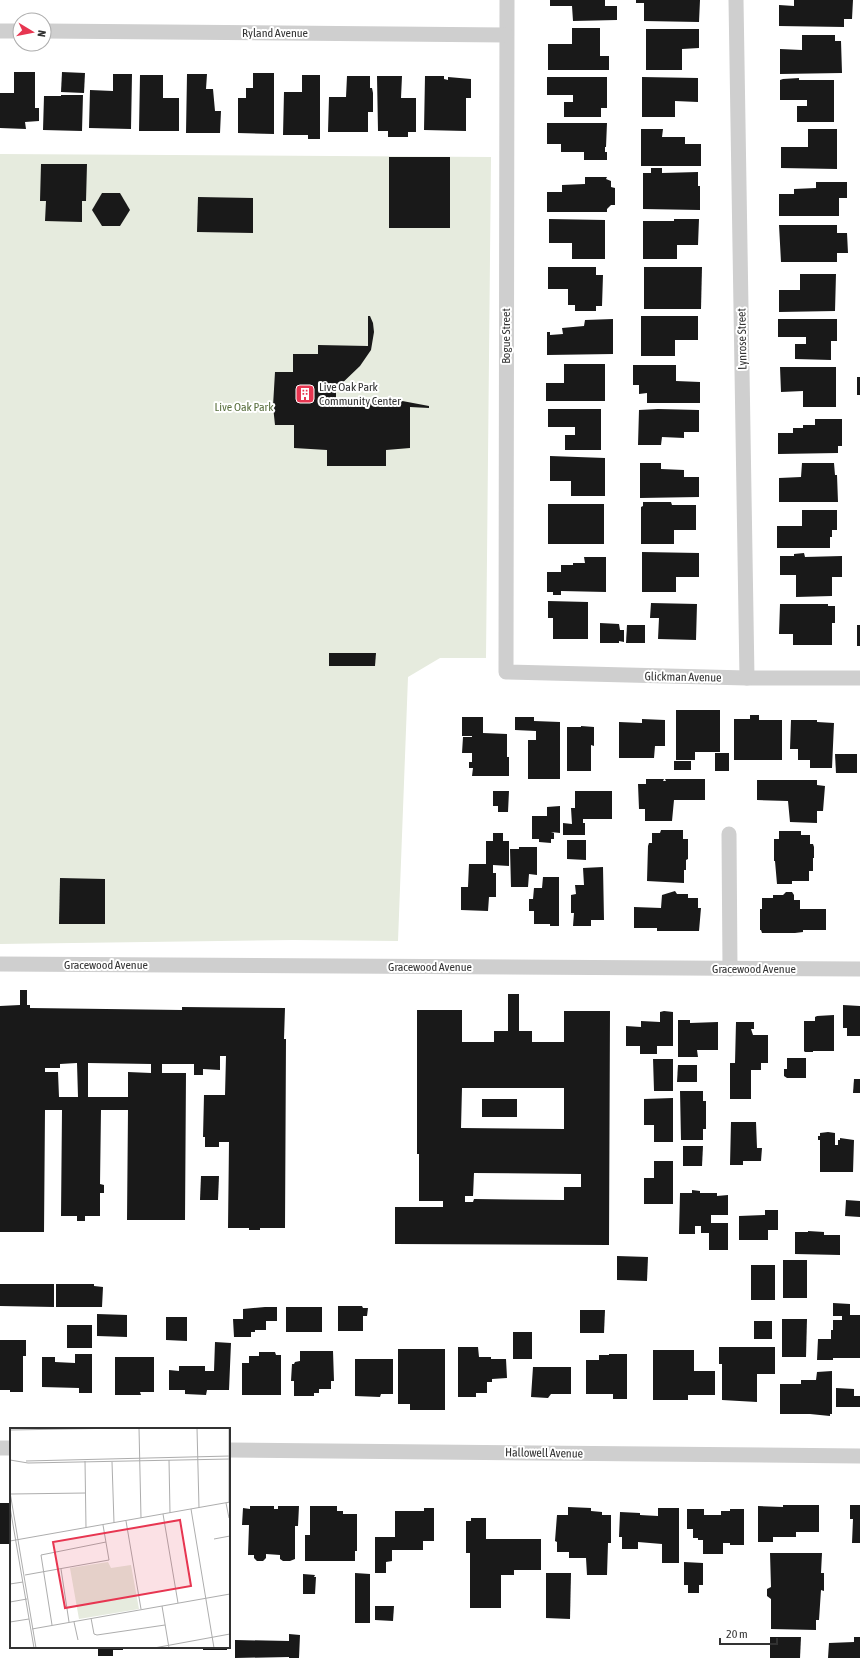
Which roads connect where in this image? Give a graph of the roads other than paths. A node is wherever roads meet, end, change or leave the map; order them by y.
1 (506, 0) edge
2 (736, 0) edge
3 (0, 31) edge
4 (12, 31) edge
5 (52, 31) edge
6 (506, 35) junction
7 (506, 672) joint
8 (747, 678) junction
9 (860, 678) edge
10 (729, 834) dead end
11 (0, 964) edge
12 (860, 968) edge
13 (730, 969) junction
14 (230, 1450) edge
15 (860, 1456) edge

1 - 6 street, Bogue Street
2 - 8 street, Lynrose Street
3 - 4 street
5 - 6 street, Ryland Avenue
6 - 7 street, Bogue Street
7 - 8 street, Glickman Avenue
8 - 9 street, Glickman Avenue
10 - 13 street
11 - 13 street, Gracewood Avenue
12 - 13 street, Gracewood Avenue
14 - 15 street, Hallowell Avenue

